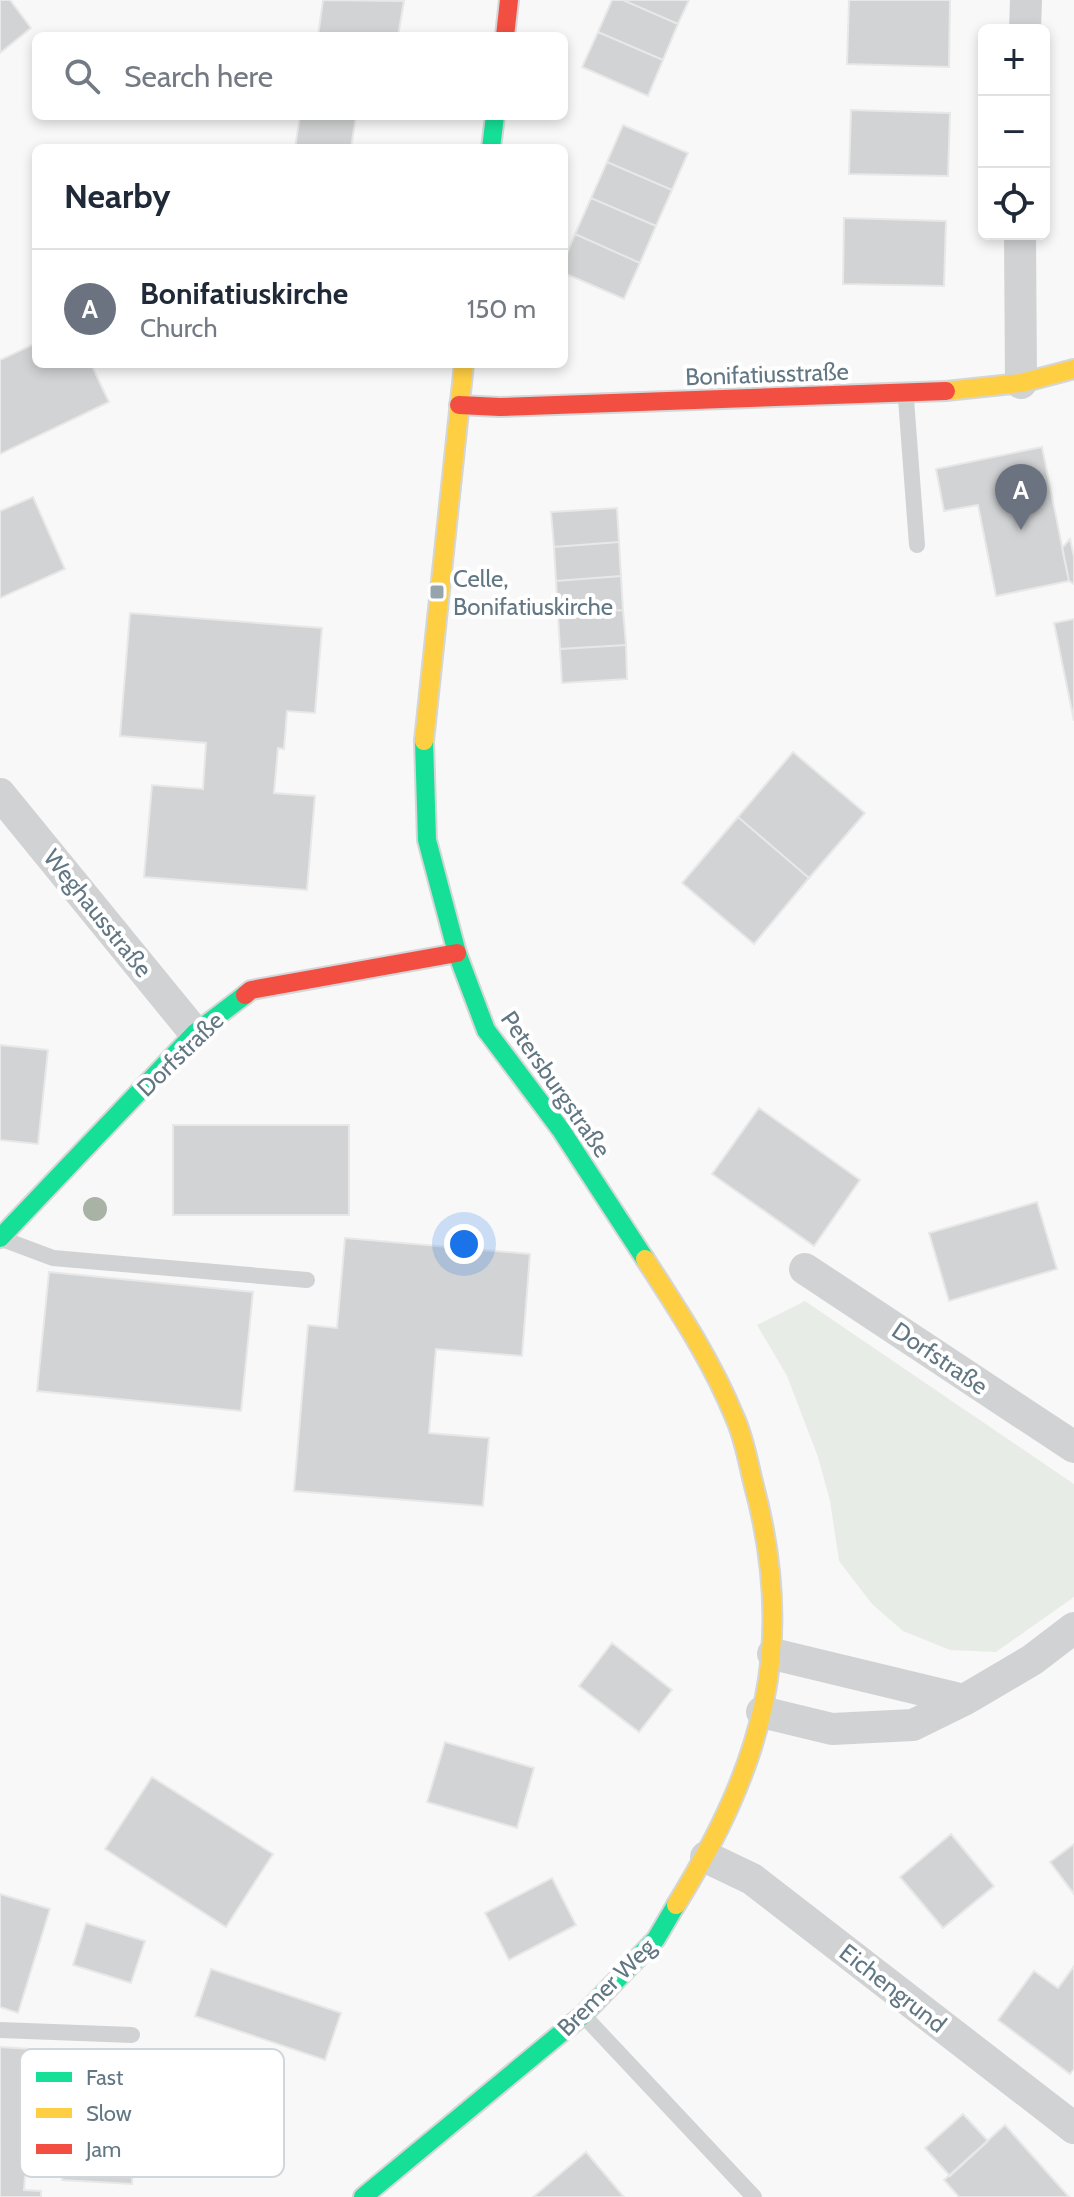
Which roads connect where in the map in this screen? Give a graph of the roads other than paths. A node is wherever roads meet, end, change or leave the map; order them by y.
1 (509, 0) edge
2 (1026, 0) edge
3 (1025, 24) edge
4 (505, 32) edge
5 (494, 120) edge
6 (492, 144) edge
7 (1020, 240) edge
8 (464, 368) edge
9 (1074, 369) edge
10 (1021, 383) junction
11 (906, 395) junction
12 (459, 405) junction
13 (917, 545) dead end
14 (0, 794) edge
15 (457, 953) junction
16 (195, 1033) junction
17 (0, 1238) edge
18 (805, 1269) dead end
19 (307, 1280) dead end
20 (1074, 1447) edge
21 (1074, 1628) edge
22 (773, 1654) junction
23 (964, 1700) junction
24 (762, 1712) junction
25 (706, 1857) junction
26 (583, 2015) junction
27 (0, 2030) edge
28 (132, 2035) dead end
29 (1074, 2128) edge
30 (363, 2197) edge
31 (754, 2197) edge

1 - 4 main road
2 - 3 street
5 - 6 main road
7 - 10 street
8 - 12 main road, Petersburgstraße
9 - 10 main road, Bonifatiusstraße
10 - 11 main road, Bonifatiusstraße
11 - 12 main road, Bonifatiusstraße
11 - 13 lane
12 - 15 main road, Petersburgstraße
14 - 16 street, Weghausstraße
15 - 16 main road, Dorfstraße
15 - 22 main road, Petersburgstraße
16 - 17 main road, Dorfstraße
17 - 19 lane
18 - 20 street, Dorfstraße
21 - 23 street
22 - 23 street
22 - 24 main road, Bremer Weg
23 - 24 street
24 - 25 main road, Bremer Weg
25 - 26 main road, Bremer Weg
25 - 29 street, Eichengrund
26 - 30 main road, Bremer Weg
26 - 31 lane
27 - 28 lane

